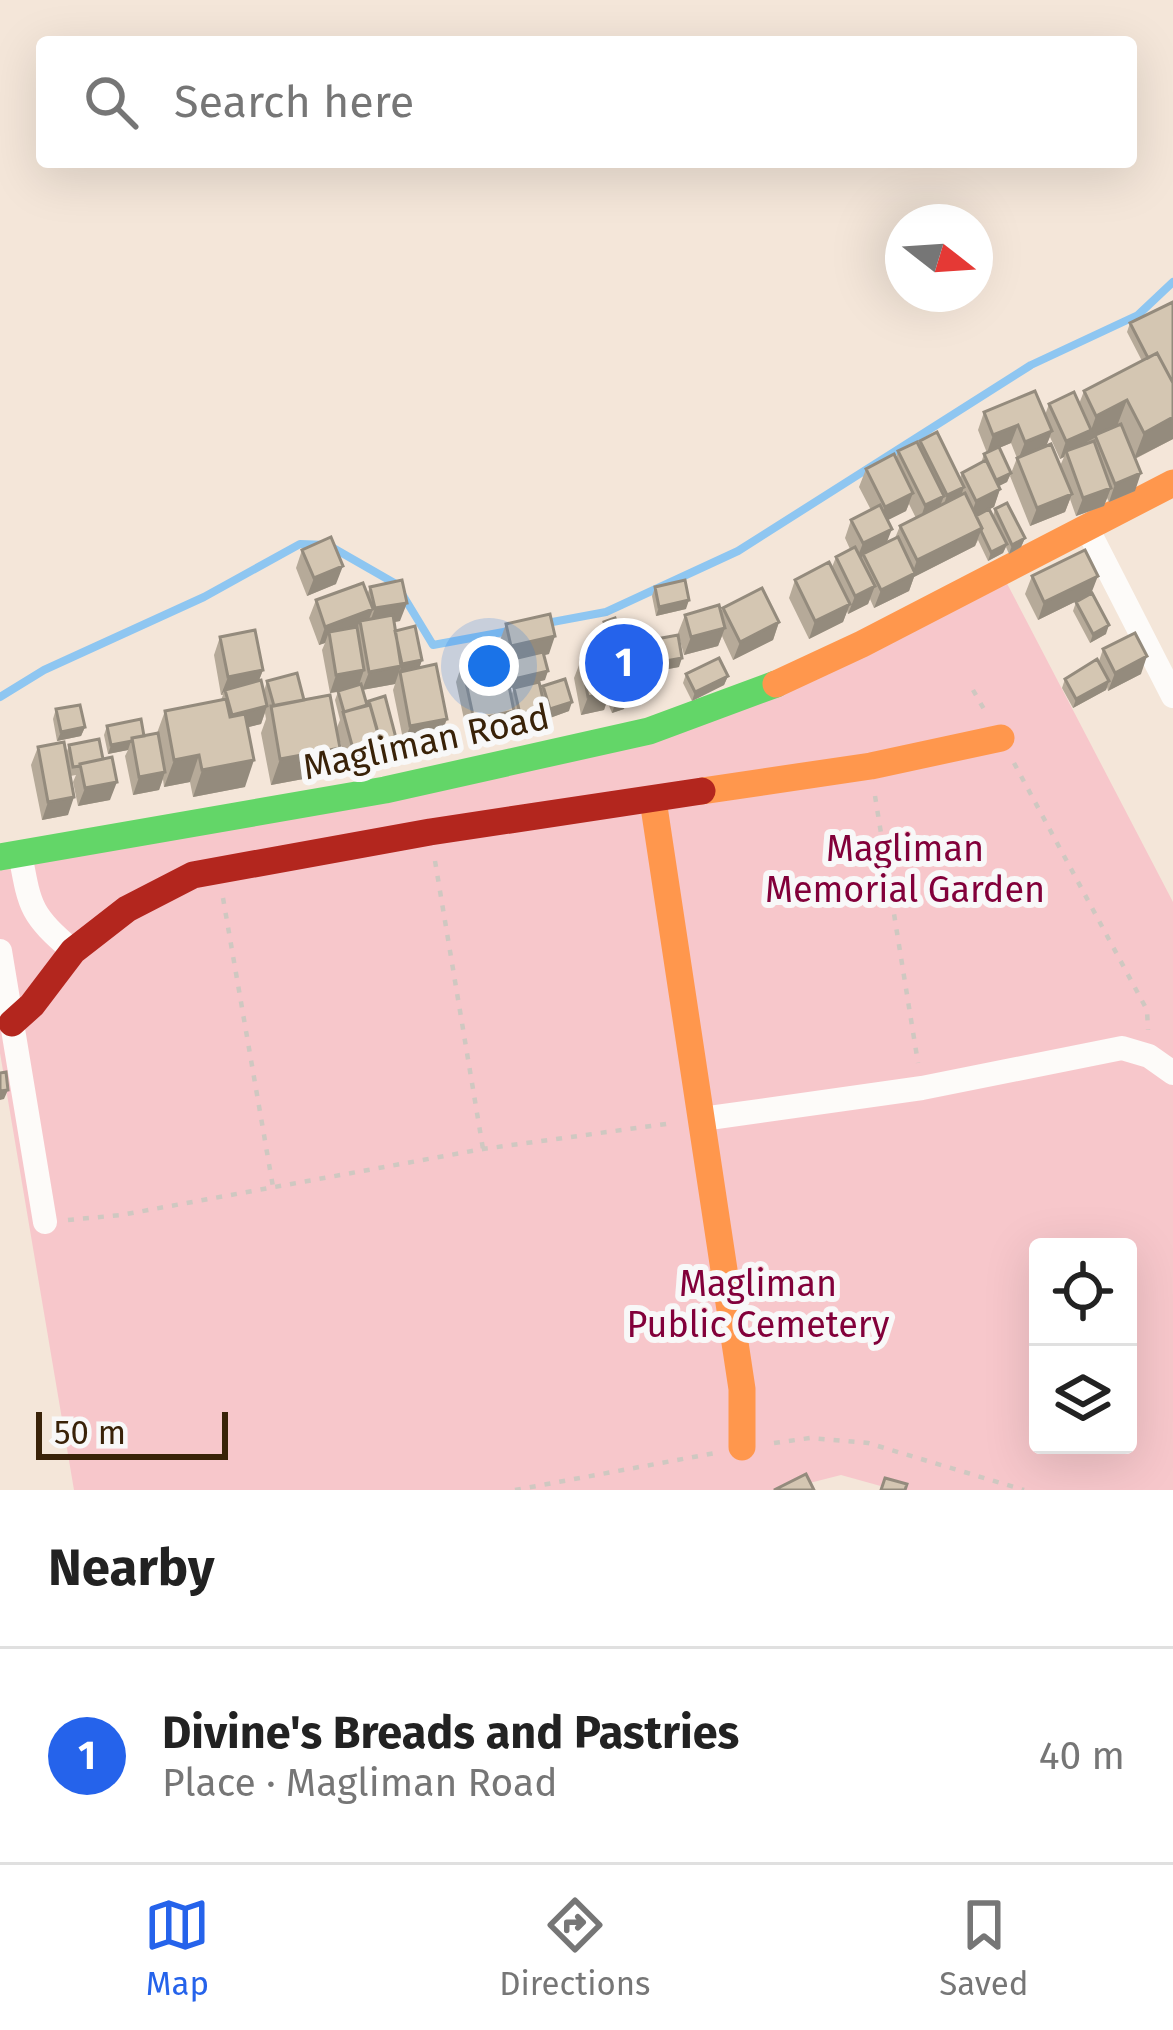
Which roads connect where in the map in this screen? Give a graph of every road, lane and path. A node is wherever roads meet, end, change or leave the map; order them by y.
1 (1173, 484) edge
2 (1088, 530) junction
3 (973, 690) dead end
4 (1173, 696) edge
5 (1001, 738) junction
6 (871, 766) junction
7 (653, 800) junction
8 (430, 832) junction
9 (10, 855) edge
10 (218, 868) junction
11 (0, 951) edge
12 (73, 951) junction
13 (12, 1023) junction
14 (1149, 1056) junction
15 (1173, 1072) edge
16 (922, 1088) junction
17 (702, 1119) junction
18 (483, 1149) junction
19 (273, 1187) junction
20 (45, 1222) joint
21 (742, 1447) junction
22 (515, 1490) edge
23 (1024, 1490) edge

1 - 2 street, Magliman Road
2 - 4 street
2 - 9 street, Magliman Road
3 - 5 path
5 - 6 street
5 - 14 path
6 - 7 street
6 - 16 path
7 - 8 street
7 - 17 street
8 - 10 street
8 - 18 path
9 - 12 street
10 - 12 street
10 - 19 path
11 - 13 street
12 - 13 street
13 - 20 street
14 - 15 street
14 - 16 street
16 - 17 street
17 - 18 path
17 - 21 street
18 - 19 path
19 - 20 path
21 - 22 path
21 - 23 path

